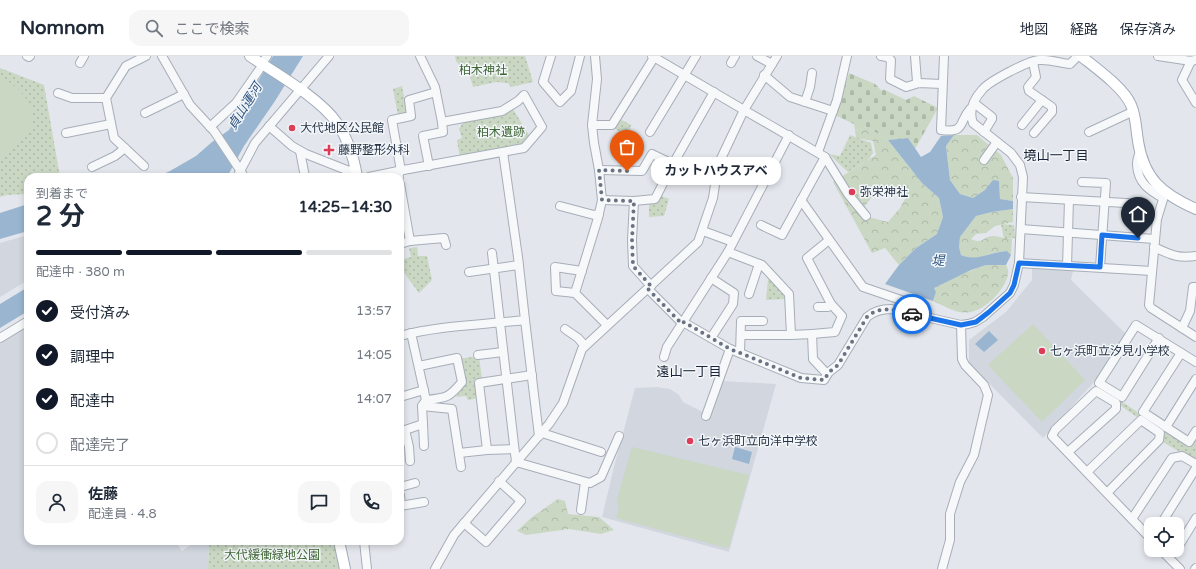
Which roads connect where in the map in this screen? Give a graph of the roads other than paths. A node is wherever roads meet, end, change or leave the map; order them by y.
1 (146, 56) edge
2 (162, 56) edge
3 (250, 56) edge
4 (329, 56) edge
5 (420, 56) edge
6 (551, 56) edge
7 (580, 56) edge
8 (595, 56) edge
9 (654, 56) edge
10 (696, 56) edge
11 (758, 56) edge
12 (776, 56) edge
13 (847, 56) edge
14 (881, 56) edge
15 (915, 56) edge
16 (944, 56) edge
17 (1078, 56) edge
18 (1081, 56) edge
19 (1158, 56) edge
20 (1170, 57) edge
21 (1193, 61) edge
22 (1033, 62) junction
23 (264, 63) edge
24 (772, 64) junction
25 (812, 73) dead end
26 (685, 75) junction
27 (764, 76) junction
28 (919, 83) junction
29 (942, 84) junction
30 (300, 91) junction
31 (436, 92) junction
32 (714, 92) junction
33 (58, 93) dead end
34 (184, 94) junction
35 (106, 98) junction
36 (1195, 98) edge
37 (1042, 100) junction
38 (805, 102) junction
39 (972, 106) junction
40 (744, 110) junction
41 (833, 111) junction
42 (1134, 111) junction
43 (145, 113) dead end
44 (442, 122) junction
45 (111, 124) junction
46 (592, 125) junction
47 (1022, 125) dead end
48 (269, 126) junction
49 (212, 129) junction
50 (650, 132) dead end
51 (984, 132) junction
52 (1089, 132) dead end
53 (66, 133) dead end
54 (1034, 133) dead end
55 (789, 135) junction
56 (997, 142) junction
57 (125, 148) junction
58 (300, 151) junction
59 (503, 152) junction
60 (1140, 152) junction
61 (822, 154) junction
62 (984, 160) dead end
63 (673, 164) junction
64 (144, 166) dead end
65 (429, 166) junction
66 (92, 167) dead end
67 (599, 170) junction
68 (240, 173) edge
69 (240, 173) edge
70 (304, 173) edge
71 (356, 173) edge
72 (399, 173) edge
73 (1153, 178) junction
74 (1082, 182) dead end
75 (1143, 183) junction
76 (1164, 195) junction
77 (1021, 197) junction
78 (602, 200) junction
79 (801, 200) junction
80 (1070, 200) junction
81 (634, 201) junction
82 (1105, 202) junction
83 (1143, 204) dead end
84 (560, 206) dead end
85 (404, 207) edge
86 (1196, 209) edge
87 (599, 214) junction
88 (866, 216) dead end
89 (761, 225) dead end
90 (1021, 229) junction
91 (703, 232) junction
92 (1068, 233) junction
93 (1102, 235) junction
94 (829, 240) junction
95 (410, 241) junction
96 (733, 242) junction
97 (404, 243) edge
98 (1154, 243) junction
99 (446, 245) dead end
100 (728, 252) junction
101 (492, 253) dead end
102 (1196, 256) edge
103 (1019, 263) junction
104 (759, 264) junction
105 (519, 265) junction
106 (1067, 266) junction
107 (1100, 267) junction
108 (494, 268) junction
109 (582, 271) junction
110 (1152, 271) junction
111 (469, 272) dead end
112 (711, 278) junction
113 (1196, 287) edge
114 (650, 288) junction
115 (575, 293) junction
116 (749, 294) dead end
117 (831, 304) junction
118 (818, 307) dead end
119 (907, 313) junction
120 (525, 320) junction
121 (763, 321) dead end
122 (24, 323) edge
123 (499, 323) junction
124 (683, 323) junction
125 (607, 325) junction
126 (961, 325) junction
127 (1182, 328) junction
128 (566, 329) dead end
129 (411, 333) junction
130 (812, 334) junction
131 (404, 335) edge
132 (741, 335) junction
133 (791, 335) junction
134 (1196, 336) edge
135 (0, 338) edge
136 (711, 338) junction
137 (1159, 338) junction
138 (585, 346) junction
139 (730, 349) junction
140 (503, 352) junction
141 (740, 353) junction
142 (1181, 353) junction
143 (478, 355) dead end
144 (664, 357) dead end
145 (1196, 362) edge
146 (419, 366) junction
147 (827, 374) junction
148 (532, 375) junction
149 (506, 379) junction
150 (1196, 379) edge
151 (424, 390) junction
152 (404, 396) edge
153 (424, 403) junction
154 (706, 416) dead end
155 (423, 424) junction
156 (1166, 427) junction
157 (405, 430) joint
158 (1196, 431) edge
159 (540, 434) junction
160 (619, 436) dead end
161 (424, 446) dead end
162 (514, 449) junction
163 (486, 450) junction
164 (601, 452) dead end
165 (1068, 452) junction
166 (459, 453) junction
167 (410, 462) dead end
168 (516, 462) junction
169 (1196, 464) edge
170 (461, 467) dead end
171 (1196, 468) edge
172 (1087, 472) junction
173 (499, 482) junction
174 (585, 482) junction
175 (415, 483) dead end
176 (404, 486) edge
177 (1107, 493) junction
178 (424, 502) dead end
179 (404, 505) edge
180 (581, 510) dead end
181 (1165, 517) edge
182 (1196, 518) edge
183 (1132, 519) junction
184 (464, 523) junction
185 (1144, 532) edge
186 (1184, 538) edge
187 (340, 545) edge
188 (365, 545) edge
189 (1167, 557) edge
190 (1172, 557) edge
191 (1170, 560) junction
192 (345, 569) edge
193 (368, 569) edge
194 (435, 569) edge
195 (942, 569) edge
196 (1180, 569) edge

1 - 35 street
2 - 34 street
3 - 23 main road
4 - 30 street
5 - 31 street
6 - 7 street
8 - 46 street
9 - 26 street
9 - 46 street
10 - 26 street
11 - 24 street
12 - 24 street
13 - 41 street
14 - 28 street
15 - 28 street
16 - 29 street
17 - 22 street
18 - 42 main road
19 - 20 street
20 - 21 street
21 - 36 street
22 - 37 street
22 - 39 street
23 - 30 main road
23 - 49 street
24 - 27 street
25 - 38 street
26 - 32 street
26 - 50 street
27 - 38 street
27 - 40 street
28 - 29 street
29 - 39 street
30 - 48 street
30 - 71 main road
31 - 44 street
31 - 72 street
32 - 40 street
32 - 63 street
33 - 35 street
34 - 43 street
34 - 49 street
35 - 45 street
37 - 47 street
37 - 54 street
38 - 41 street
39 - 51 street
39 - 51 street
40 - 55 street
40 - 91 street
41 - 61 street
42 - 52 street
42 - 60 main road
44 - 59 street
44 - 65 street
45 - 53 street
45 - 57 street
46 - 67 street
48 - 58 street
48 - 69 street
49 - 68 street
51 - 56 street
55 - 61 street
55 - 96 street
56 - 62 street
56 - 77 street
57 - 64 street
57 - 66 street
58 - 70 street
58 - 71 street
59 - 65 street
59 - 105 street
60 - 73 main road
60 - 75 street
61 - 79 street
61 - 88 street
63 - 67 street
63 - 81 street
65 - 72 street
67 - 78 street
73 - 75 street
73 - 76 main road
74 - 82 street
75 - 76 street
76 - 86 main road
76 - 98 street
77 - 80 street
77 - 90 street
78 - 81 street
78 - 87 street
79 - 89 street
79 - 94 street
80 - 82 street
80 - 92 street
81 - 114 street
82 - 83 street
82 - 93 street
84 - 87 street
85 - 95 street
87 - 109 street
90 - 92 street
90 - 103 street
91 - 96 street
91 - 114 street
92 - 93 street
92 - 106 street
93 - 98 street
93 - 107 street
94 - 117 street
94 - 119 street
95 - 97 street
95 - 99 street
96 - 100 street
98 - 102 street
98 - 110 street
100 - 104 street
100 - 112 street
101 - 108 street
103 - 106 street
103 - 126 street
104 - 116 street
104 - 133 street
105 - 108 street
105 - 120 street
106 - 107 street
107 - 110 street
108 - 111 street
108 - 123 street
109 - 115 street
109 - 115 street
110 - 127 street
112 - 124 street
112 - 136 street
113 - 127 street
114 - 124 street
114 - 125 street
115 - 125 street
117 - 118 street
117 - 130 street
119 - 126 street
119 - 147 street
120 - 123 street
120 - 148 street
121 - 132 street
122 - 135 street
123 - 129 street
123 - 140 street
124 - 136 street
124 - 144 street
125 - 138 street
126 - 195 street
127 - 134 street
128 - 138 street
129 - 131 street
129 - 146 street
130 - 133 street
130 - 147 street
132 - 133 street
132 - 141 street
136 - 139 street
137 - 137 street
137 - 142 street
138 - 159 street
139 - 141 street
139 - 154 street
140 - 143 street
140 - 149 street
141 - 147 street
142 - 145 street
142 - 156 street
146 - 151 street
146 - 153 street
148 - 149 street
148 - 159 street
149 - 162 street
149 - 163 street
150 - 156 street
151 - 152 street
151 - 153 street
153 - 155 street
153 - 166 street
155 - 157 street
155 - 161 street
156 - 158 street
157 - 167 street
159 - 164 street
159 - 168 street
160 - 174 street
162 - 163 street
162 - 168 street
163 - 166 street
165 - 165 street
165 - 172 street
166 - 170 street
168 - 173 street
168 - 174 street
169 - 183 street
171 - 181 street
172 - 177 street
172 - 177 street
173 - 184 street
173 - 184 street
174 - 180 street
175 - 176 street
177 - 183 street
178 - 179 street
182 - 186 street
183 - 185 street
184 - 194 street
187 - 192 main road
188 - 193 street
189 - 191 street
190 - 191 street
191 - 196 street

